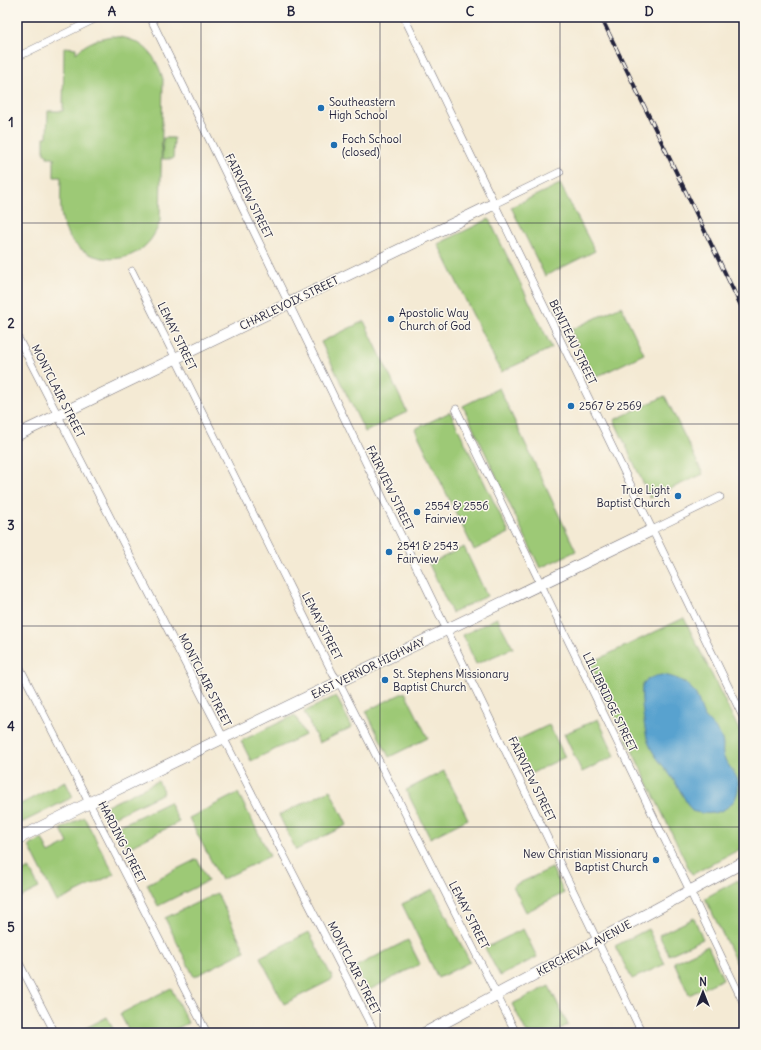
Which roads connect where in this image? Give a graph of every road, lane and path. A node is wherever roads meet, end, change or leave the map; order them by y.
1 (98, 17) edge
2 (150, 17) edge
3 (404, 17) edge
4 (18, 55) edge
5 (560, 172) dead end
6 (494, 204) junction
7 (132, 271) dead end
8 (288, 303) junction
9 (17, 336) edge
10 (175, 358) junction
11 (456, 409) dead end
12 (58, 416) junction
13 (17, 435) edge
14 (720, 497) dead end
15 (652, 530) junction
16 (540, 584) junction
17 (447, 630) junction
18 (17, 662) edge
19 (339, 682) junction
20 (744, 719) edge
21 (223, 738) junction
22 (89, 803) junction
23 (17, 839) edge
24 (744, 862) edge
25 (690, 891) junction
26 (598, 940) junction
27 (17, 959) edge
28 (497, 994) junction
29 (744, 1004) edge
30 (56, 1033) edge
31 (207, 1033) edge
32 (375, 1033) edge
33 (425, 1033) edge
34 (516, 1033) edge
35 (642, 1033) edge

1 - 4 street
2 - 8 street, FAIRVIEW STREET
3 - 6 street, BENITEAU STREET
5 - 6 street, CHARLEVOIX STREET
6 - 8 street, CHARLEVOIX STREET
6 - 15 street, BENITEAU STREET
7 - 10 street, LEMAY STREET
8 - 10 street, CHARLEVOIX STREET
8 - 17 street, FAIRVIEW STREET
9 - 12 street, MONTCLAIR STREET
10 - 12 street, CHARLEVOIX STREET
10 - 19 street, LEMAY STREET
11 - 16 street, LILLIBRIDGE STREET
12 - 13 street, CHARLEVOIX STREET
12 - 21 street, MONTCLAIR STREET
14 - 15 street, EAST VERNOR HIGHWAY
15 - 16 street, EAST VERNOR HIGHWAY
15 - 20 street, BENITEAU STREET
16 - 17 street, EAST VERNOR HIGHWAY
16 - 25 street, LILLIBRIDGE STREET
17 - 19 street, EAST VERNOR HIGHWAY
17 - 26 street, FAIRVIEW STREET
18 - 22 street, HARDING STREET
19 - 21 street, EAST VERNOR HIGHWAY
19 - 28 street, LEMAY STREET
21 - 22 street, EAST VERNOR HIGHWAY
21 - 32 street, MONTCLAIR STREET
22 - 23 street, EAST VERNOR HIGHWAY
22 - 31 street, HARDING STREET
24 - 25 street, KERCHEVAL AVENUE
25 - 26 street, KERCHEVAL AVENUE
25 - 29 street, LILLIBRIDGE STREET
26 - 28 street, KERCHEVAL AVENUE
26 - 35 street, FAIRVIEW STREET
27 - 30 street
28 - 33 street, KERCHEVAL AVENUE
28 - 34 street, LEMAY STREET

